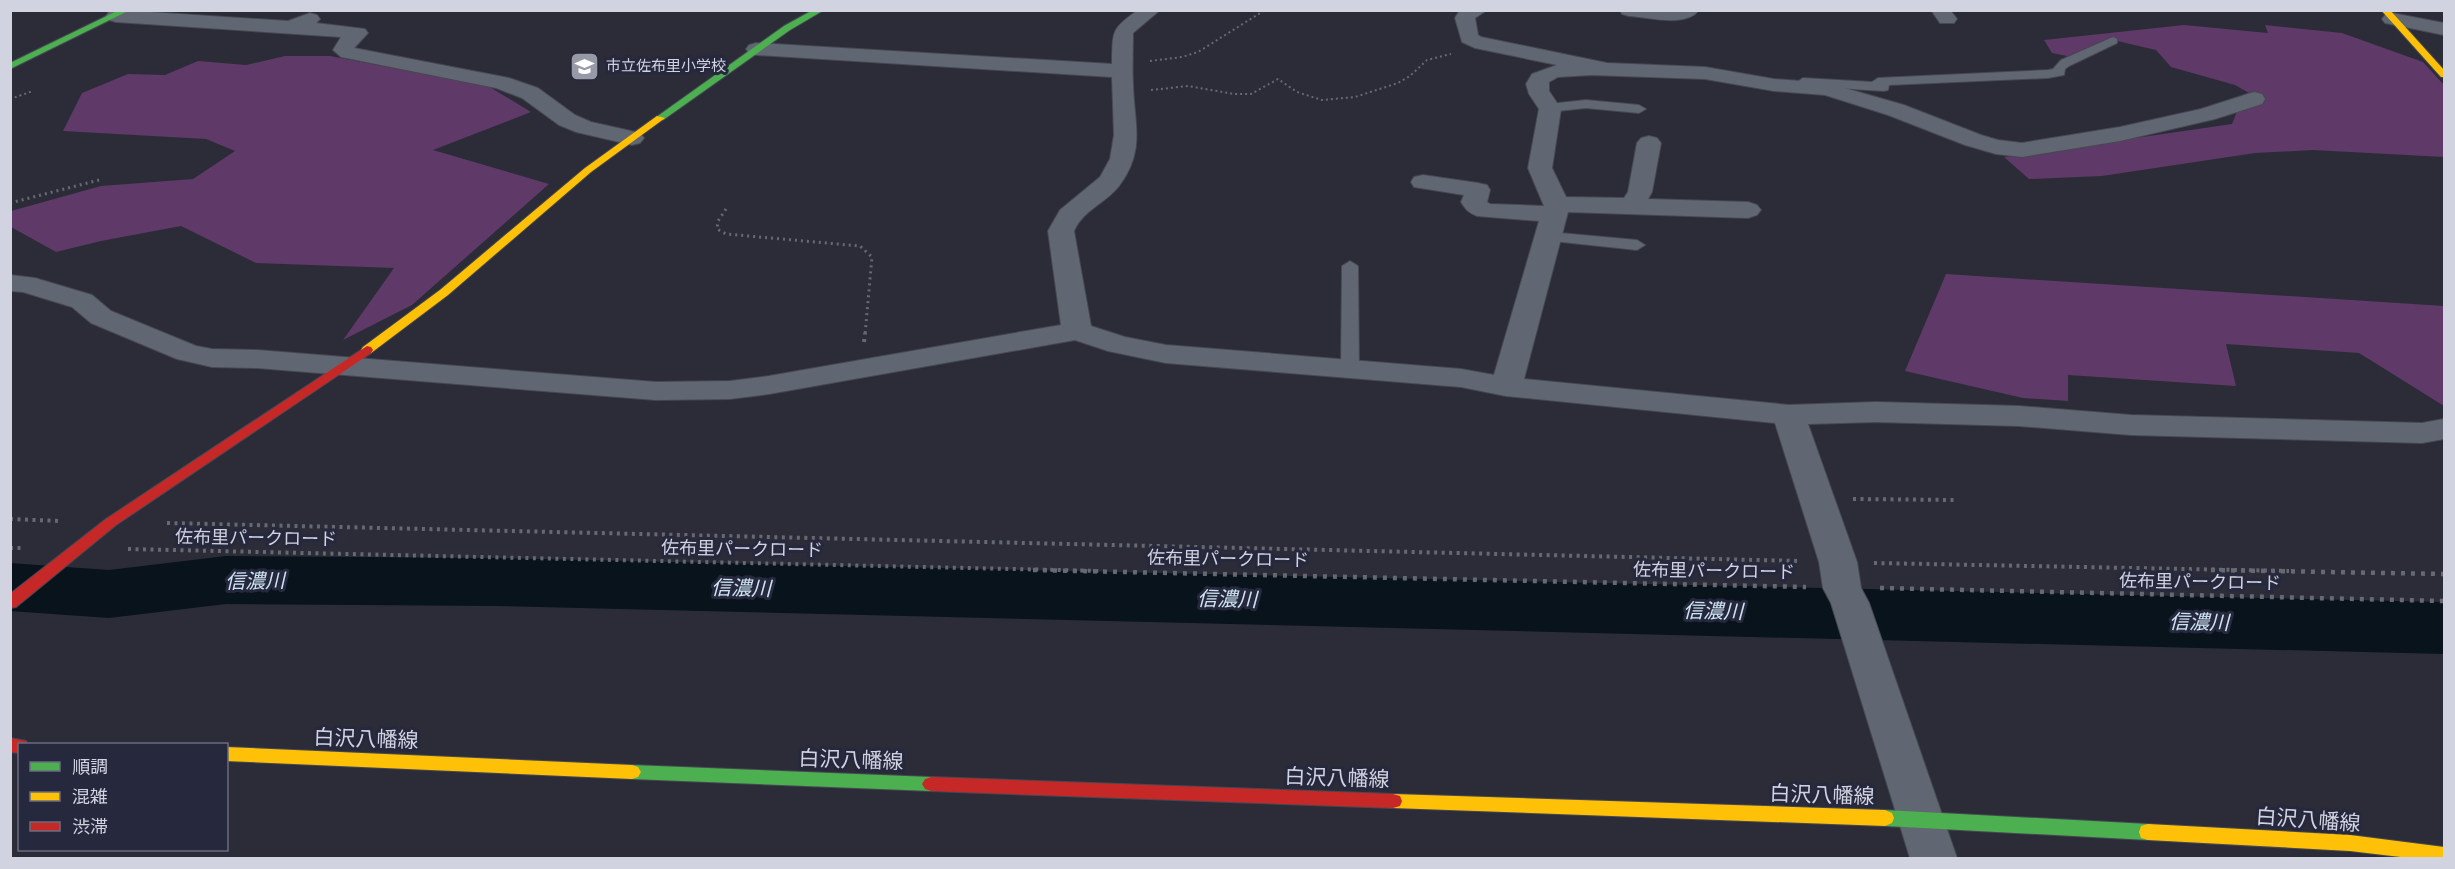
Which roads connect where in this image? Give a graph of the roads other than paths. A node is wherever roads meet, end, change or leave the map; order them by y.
1 (331, 10) edge
2 (820, 10) edge
3 (1629, 10) edge
4 (1690, 10) edge
5 (1139, 12) edge
6 (1467, 12) edge
7 (121, 13) edge
8 (2388, 15) edge
9 (290, 27) junction
10 (2445, 28) edge
11 (2113, 41) dead end
12 (756, 49) junction
13 (10, 67) edge
14 (1607, 69) junction
15 (2445, 75) edge
16 (1123, 76) junction
17 (1760, 81) junction
18 (2254, 99) dead end
19 (1549, 108) junction
20 (1639, 109) dead end
21 (632, 138) junction
22 (1649, 143) dead end
23 (1423, 183) dead end
24 (1631, 207) junction
25 (1748, 210) dead end
26 (1553, 219) junction
27 (1637, 245) dead end
28 (1350, 266) dead end
29 (10, 283) edge
30 (1077, 331) junction
31 (343, 366) junction
32 (1350, 369) junction
33 (1506, 387) junction
34 (1789, 415) junction
35 (2445, 429) edge
36 (10, 603) edge
37 (228, 754) edge
38 (1928, 840) edge
39 (2445, 855) edge

1 - 9 street
2 - 12 main road
3 - 4 street
5 - 16 street
6 - 14 street
7 - 9 street
7 - 13 main road
8 - 10 street
8 - 15 main road
9 - 21 street
11 - 17 lane
12 - 16 street
12 - 21 main road
14 - 17 street
14 - 19 street
16 - 30 street
17 - 18 street
19 - 20 lane
19 - 26 street
21 - 31 main road
22 - 24 street
23 - 26 street
24 - 25 street
24 - 26 street
26 - 27 lane
26 - 33 street
28 - 32 lane
29 - 31 street
30 - 31 street
30 - 32 street
31 - 36 main road
32 - 33 street
33 - 34 street
34 - 35 street
34 - 38 street
37 - 38 main road, 白沢八幡線
38 - 39 main road, 白沢八幡線

